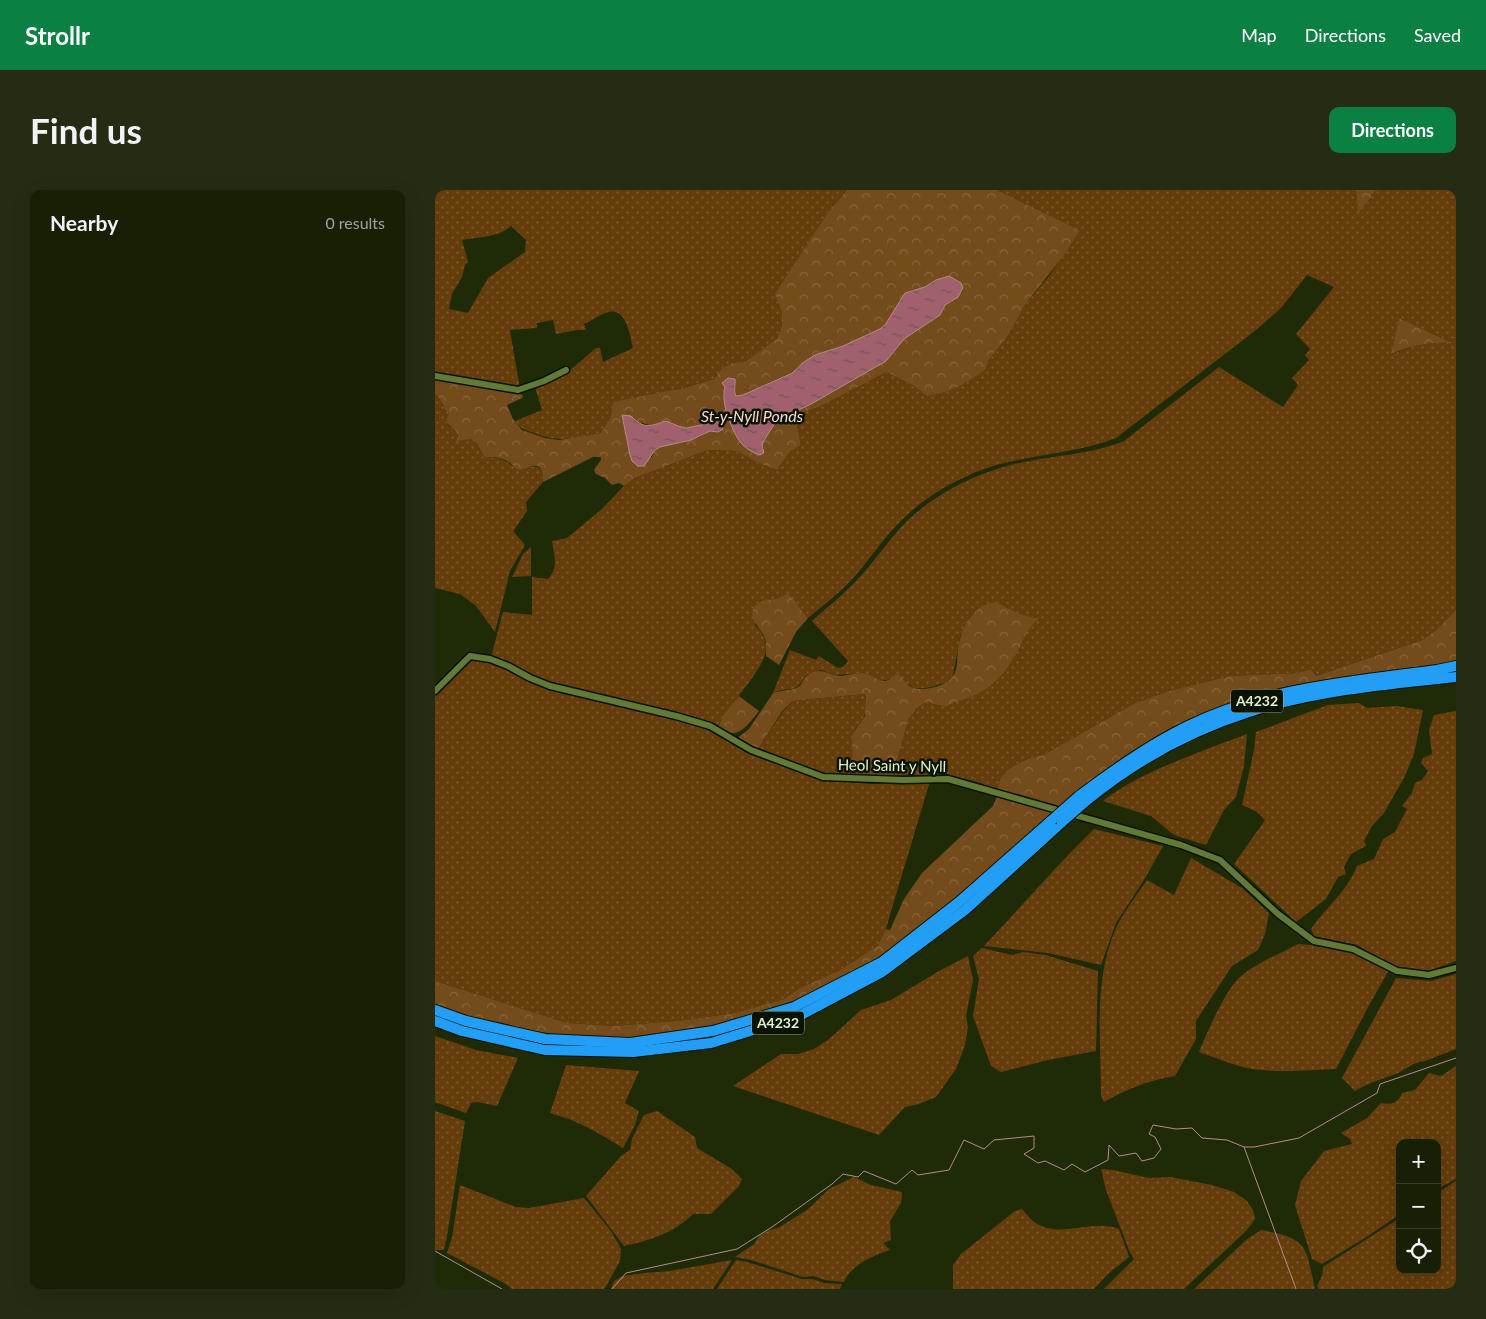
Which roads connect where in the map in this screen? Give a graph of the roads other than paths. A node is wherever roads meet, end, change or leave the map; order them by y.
1 (566, 370) dead end
2 (435, 376) edge
3 (1456, 666) edge
4 (1456, 677) edge
5 (1456, 683) edge
6 (435, 691) edge
7 (1337, 692) junction
8 (1083, 799) junction
9 (1456, 968) edge
10 (435, 1010) edge
11 (435, 1021) edge

1 - 2 street
3 - 8 highway, A4232
4 - 7 highway, A4232
5 - 7 highway
6 - 9 street, Heol Saint y Nyll
7 - 8 highway, A4232
8 - 10 highway, A4232, bridge
8 - 11 highway, A4232, bridge

